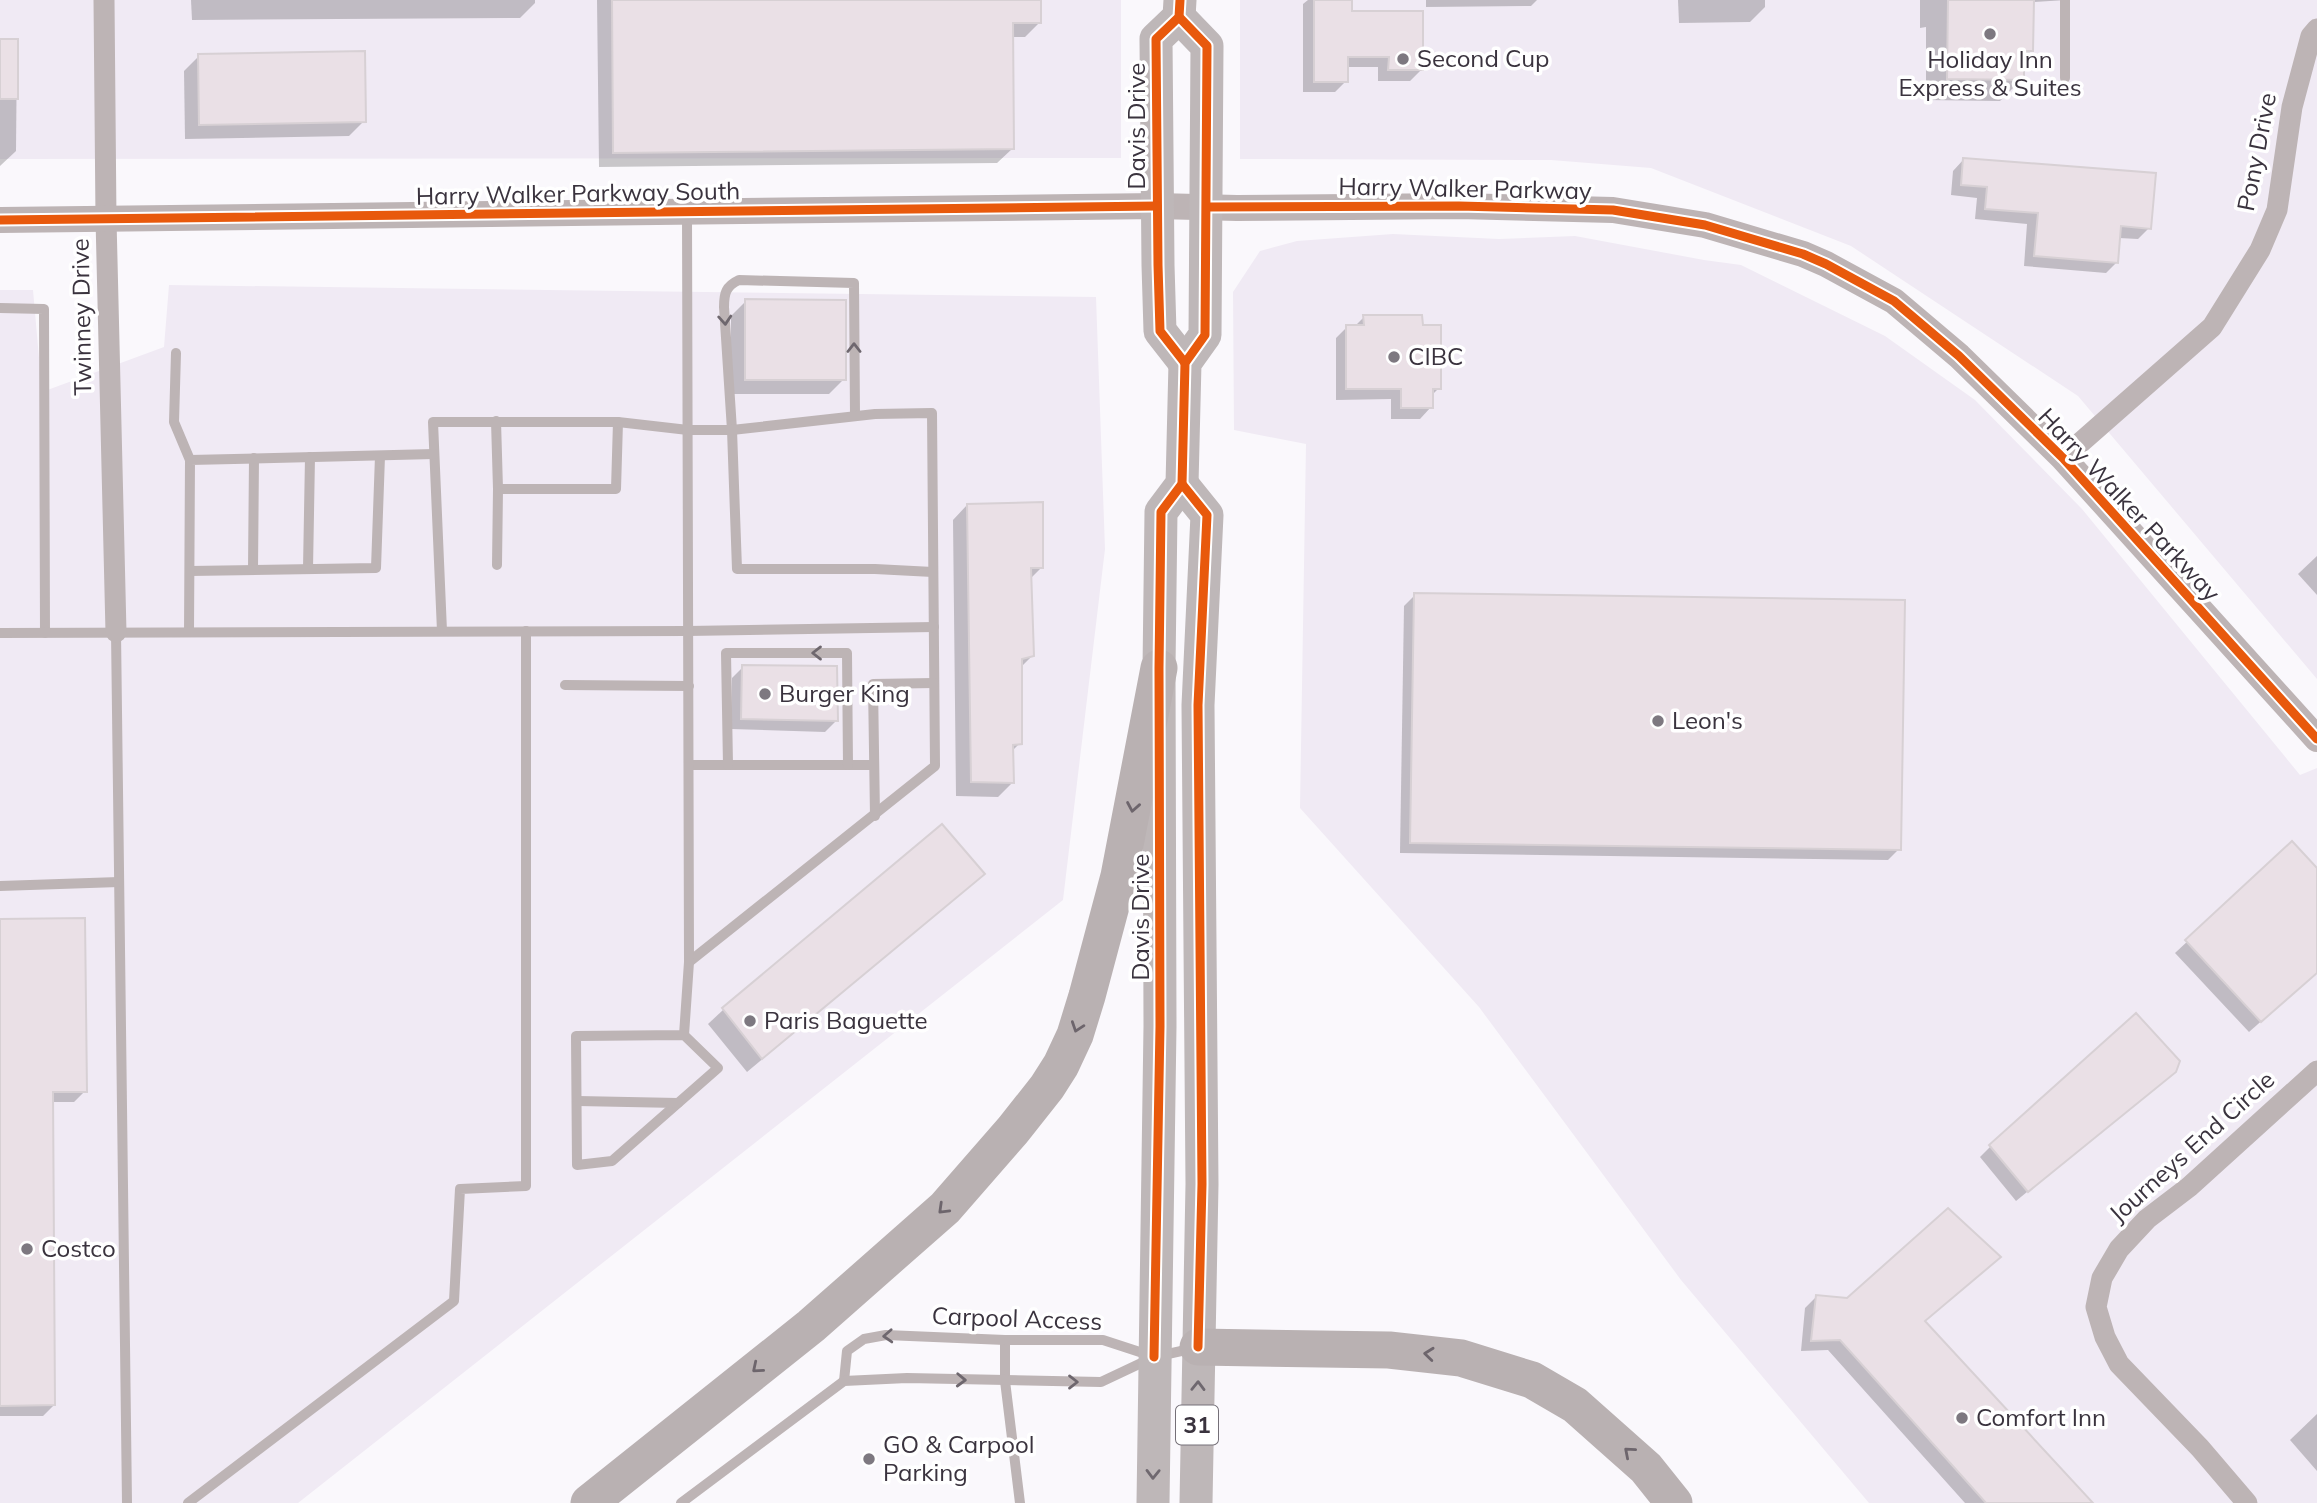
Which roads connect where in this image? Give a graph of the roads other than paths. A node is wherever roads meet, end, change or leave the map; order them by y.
1 (104, 0) edge
2 (2065, 0) edge
3 (1180, 8) edge
4 (2317, 29) edge
5 (2065, 78) dead end
6 (1157, 206) junction
7 (1207, 207) junction
8 (687, 212) junction
9 (106, 219) junction
10 (0, 220) edge
11 (0, 308) edge
12 (176, 353) dead end
13 (1185, 363) junction
14 (855, 416) junction
15 (496, 421) junction
16 (618, 422) junction
17 (688, 430) junction
18 (732, 430) junction
19 (434, 454) junction
20 (380, 456) junction
21 (310, 457) junction
22 (254, 458) junction
23 (2063, 458) junction
24 (190, 460) junction
25 (1182, 484) junction
26 (498, 489) junction
27 (497, 565) dead end
28 (308, 569) junction
29 (253, 570) junction
30 (190, 571) junction
31 (933, 572) junction
32 (934, 627) junction
33 (442, 631) junction
34 (526, 631) junction
35 (688, 631) junction
36 (116, 632) junction
37 (189, 632) junction
38 (45, 633) junction
39 (0, 634) edge
40 (1159, 668) junction
41 (934, 683) junction
42 (565, 685) dead end
43 (689, 686) junction
44 (2317, 739) edge
45 (688, 765) junction
46 (728, 765) junction
47 (848, 765) junction
48 (874, 765) junction
49 (875, 816) junction
50 (119, 882) junction
51 (0, 886) edge
52 (689, 962) junction
53 (684, 1035) junction
54 (2317, 1071) edge
55 (578, 1101) junction
56 (678, 1103) junction
57 (1005, 1340) junction
58 (1199, 1347) junction
59 (1154, 1357) junction
60 (844, 1381) junction
61 (1005, 1381) junction
62 (127, 1503) edge
63 (188, 1503) edge
64 (589, 1503) edge
65 (681, 1503) edge
66 (1020, 1503) edge
67 (1153, 1503) edge
68 (1196, 1503) edge
69 (1674, 1503) edge
70 (2247, 1503) edge

1 - 9 street, Twinney Drive
2 - 5 lane
3 - 6 main road, Davis Drive
3 - 7 main road, Davis Drive
4 - 23 street, Pony Drive
6 - 7 street, Harry Walker Parkway
6 - 8 street, Harry Walker Parkway South
6 - 13 main road, Davis Drive
7 - 13 main road, Davis Drive
7 - 23 street, Harry Walker Parkway
8 - 9 street, Harry Walker Parkway South
8 - 17 lane
9 - 10 street, Harry Walker Parkway South
9 - 36 street, Twinney Drive
11 - 38 lane
12 - 24 lane
13 - 25 main road
14 - 18 lane
14 -> 18 lane
14 - 31 lane
15 - 16 lane
15 - 19 lane
15 - 26 lane
16 - 17 lane
16 - 26 lane
17 - 18 lane
17 - 35 lane
18 - 31 lane
19 - 20 lane
19 - 33 lane
20 - 21 lane
20 - 28 lane
21 - 22 lane
21 - 28 lane
22 - 24 lane
22 - 29 lane
23 - 44 street, Harry Walker Parkway
24 - 30 lane
25 - 40 main road, Davis Drive / 31
25 - 58 main road, 31
26 - 27 lane
28 - 29 lane
29 - 30 lane
30 - 37 lane
31 - 32 lane
32 - 35 lane
32 - 41 lane
33 - 34 lane
33 - 37 lane
34 - 35 lane
34 - 63 lane
35 - 43 lane
36 - 37 lane
36 - 38 lane
36 - 50 lane
38 - 39 lane
40 - 59 main road, Davis Drive / 31
40 -> 64 highway
41 - 48 lane
41 - 49 lane
42 - 43 lane
43 - 45 lane
45 - 46 lane
45 - 52 lane
46 - 47 lane
47 -> 46 lane
47 - 48 lane
48 - 49 lane
49 - 52 lane
50 - 51 lane
50 - 62 lane
52 - 53 lane
53 - 55 lane
53 - 56 lane
54 - 70 street, Journeys End Circle
55 - 56 lane
55 - 56 lane
57 - 59 lane, Carpool Access
57 -> 60 lane, Carpool Access
57 - 61 lane
58 - 59 lane
68 -> 58 main road, 31
69 -> 58 highway
61 -> 59 lane
59 -> 67 main road, Davis Drive / 31
60 -> 61 lane
60 - 65 lane
61 - 66 lane

